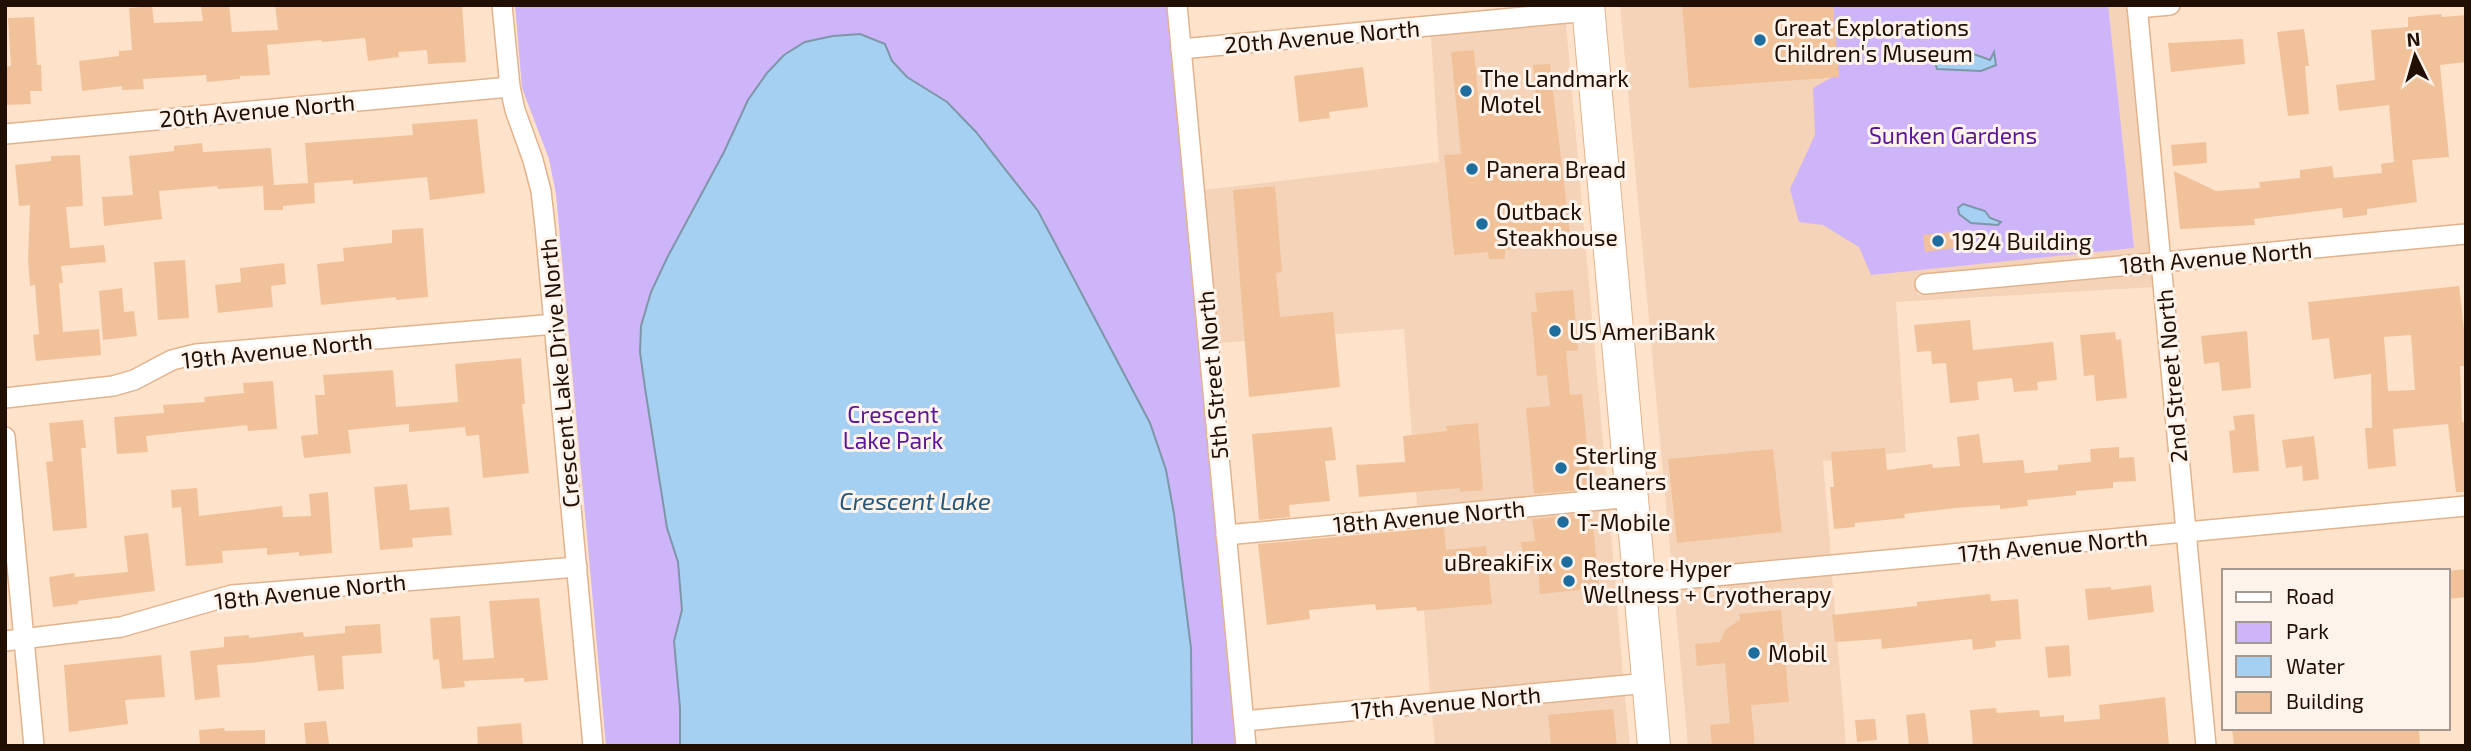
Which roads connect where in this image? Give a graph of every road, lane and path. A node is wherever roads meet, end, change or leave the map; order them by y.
1 (502, 5) edge
2 (1177, 5) edge
3 (2171, 5) edge
4 (2137, 7) edge
5 (1589, 8) edge
6 (1181, 49) junction
7 (510, 87) junction
8 (5, 134) edge
9 (2466, 234) edge
10 (2161, 262) junction
11 (1925, 284) dead end
12 (555, 324) junction
13 (5, 398) edge
14 (5, 437) edge
15 (1632, 497) junction
16 (2466, 506) edge
17 (2186, 532) junction
18 (1227, 535) junction
19 (577, 567) junction
20 (1639, 583) junction
21 (15, 640) edge
22 (1648, 683) junction
23 (1244, 721) junction
24 (34, 746) edge
25 (593, 746) edge
26 (1246, 746) edge
27 (1654, 746) edge
28 (2206, 746) edge

1 - 7 street, Crescent Lake Drive North
2 - 6 street, 5th Street North
3 - 4 street
4 - 10 street, 2nd Street North
5 - 6 street, 20th Avenue North
5 - 15 main road
6 - 18 street, 5th Street North
7 - 8 street, 20th Avenue North
7 - 12 street, Crescent Lake Drive North
9 - 10 street, 18th Avenue North
10 - 11 street, 18th Avenue North
10 - 17 street, 2nd Street North
12 - 13 street, 19th Avenue North
12 - 19 street, Crescent Lake Drive North
14 - 21 street
15 - 18 street, 18th Avenue North
15 - 20 main road
16 - 17 street, 17th Avenue North
17 - 20 street, 17th Avenue North
17 - 28 street, 2nd Street North
18 - 23 street, 5th Street North
19 - 21 street, 18th Avenue North
19 - 25 street, Crescent Lake Drive North
20 - 22 main road
21 - 24 street
22 - 23 street, 17th Avenue North
22 - 27 main road
23 - 26 street, 5th Street North

